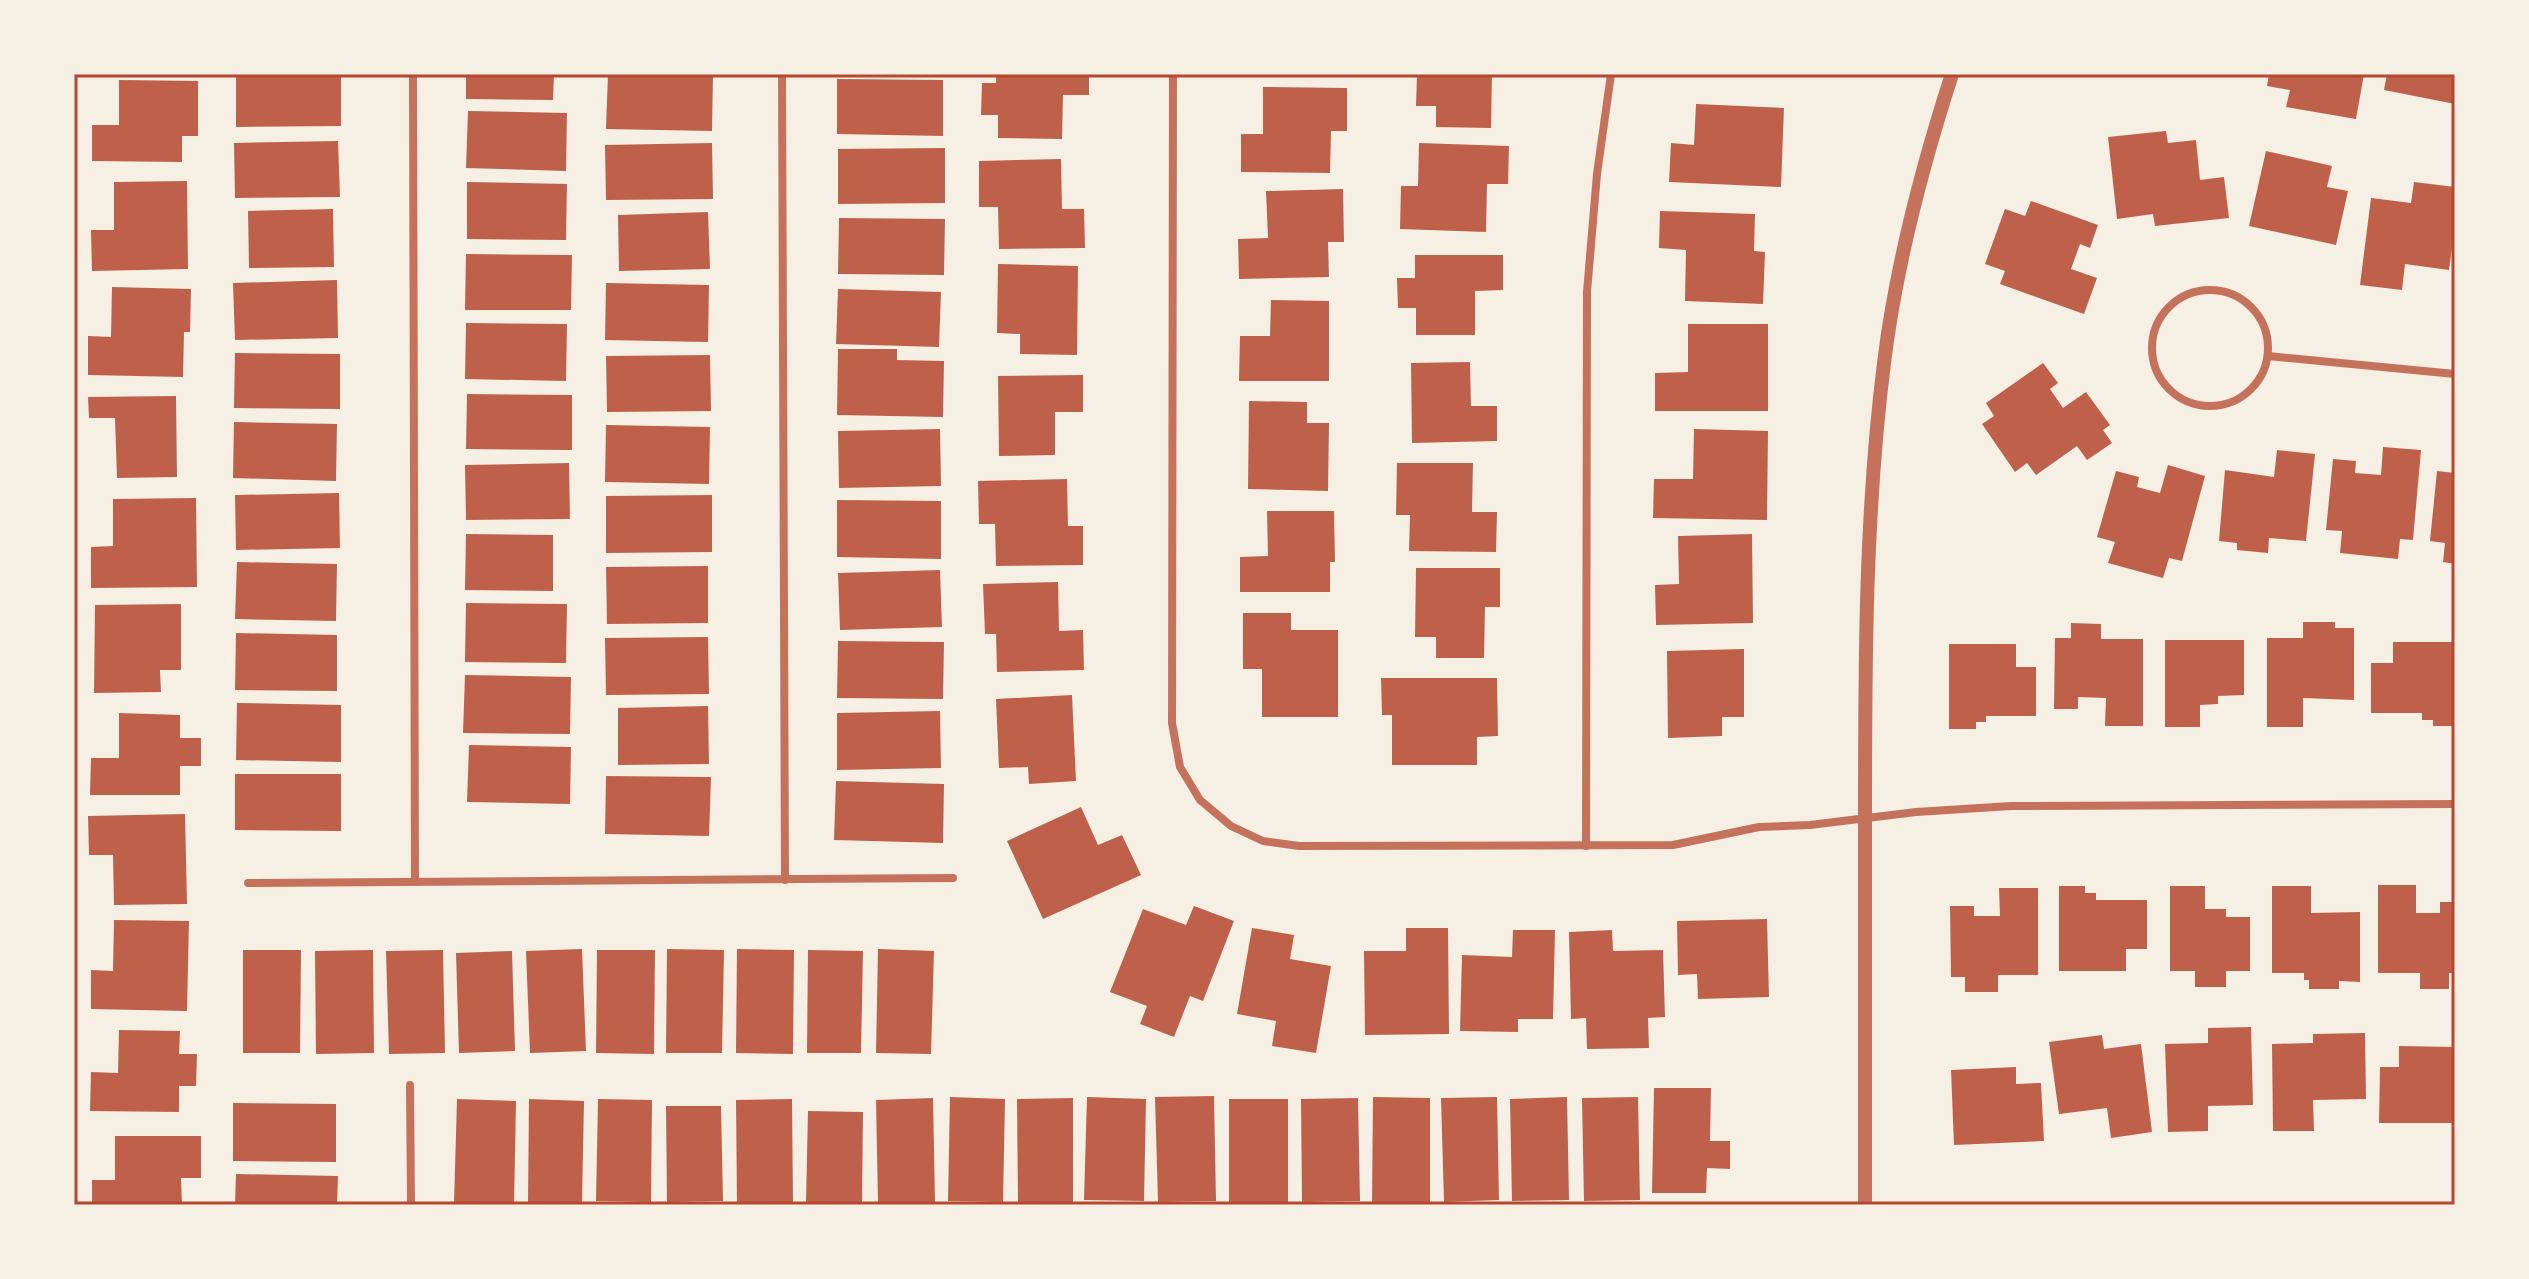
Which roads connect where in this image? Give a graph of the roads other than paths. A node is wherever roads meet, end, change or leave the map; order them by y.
1 (413, 74) edge
2 (782, 74) edge
3 (1173, 74) edge
4 (1611, 74) edge
5 (1952, 74) edge
6 (2268, 356) junction
7 (2455, 374) edge
8 (2455, 804) edge
9 (1865, 818) junction
10 (1586, 846) junction
11 (953, 878) dead end
12 (785, 880) junction
13 (415, 882) junction
14 (248, 883) dead end
15 (410, 1085) dead end
16 (411, 1205) edge
17 (1865, 1205) edge

1 - 13 street
2 - 12 street
3 - 10 street
4 - 10 street
5 - 9 street
6 - 6 street
6 - 7 street
8 - 9 street
9 - 10 street
9 - 17 street
11 - 12 street
12 - 13 street
13 - 14 street
15 - 16 street

